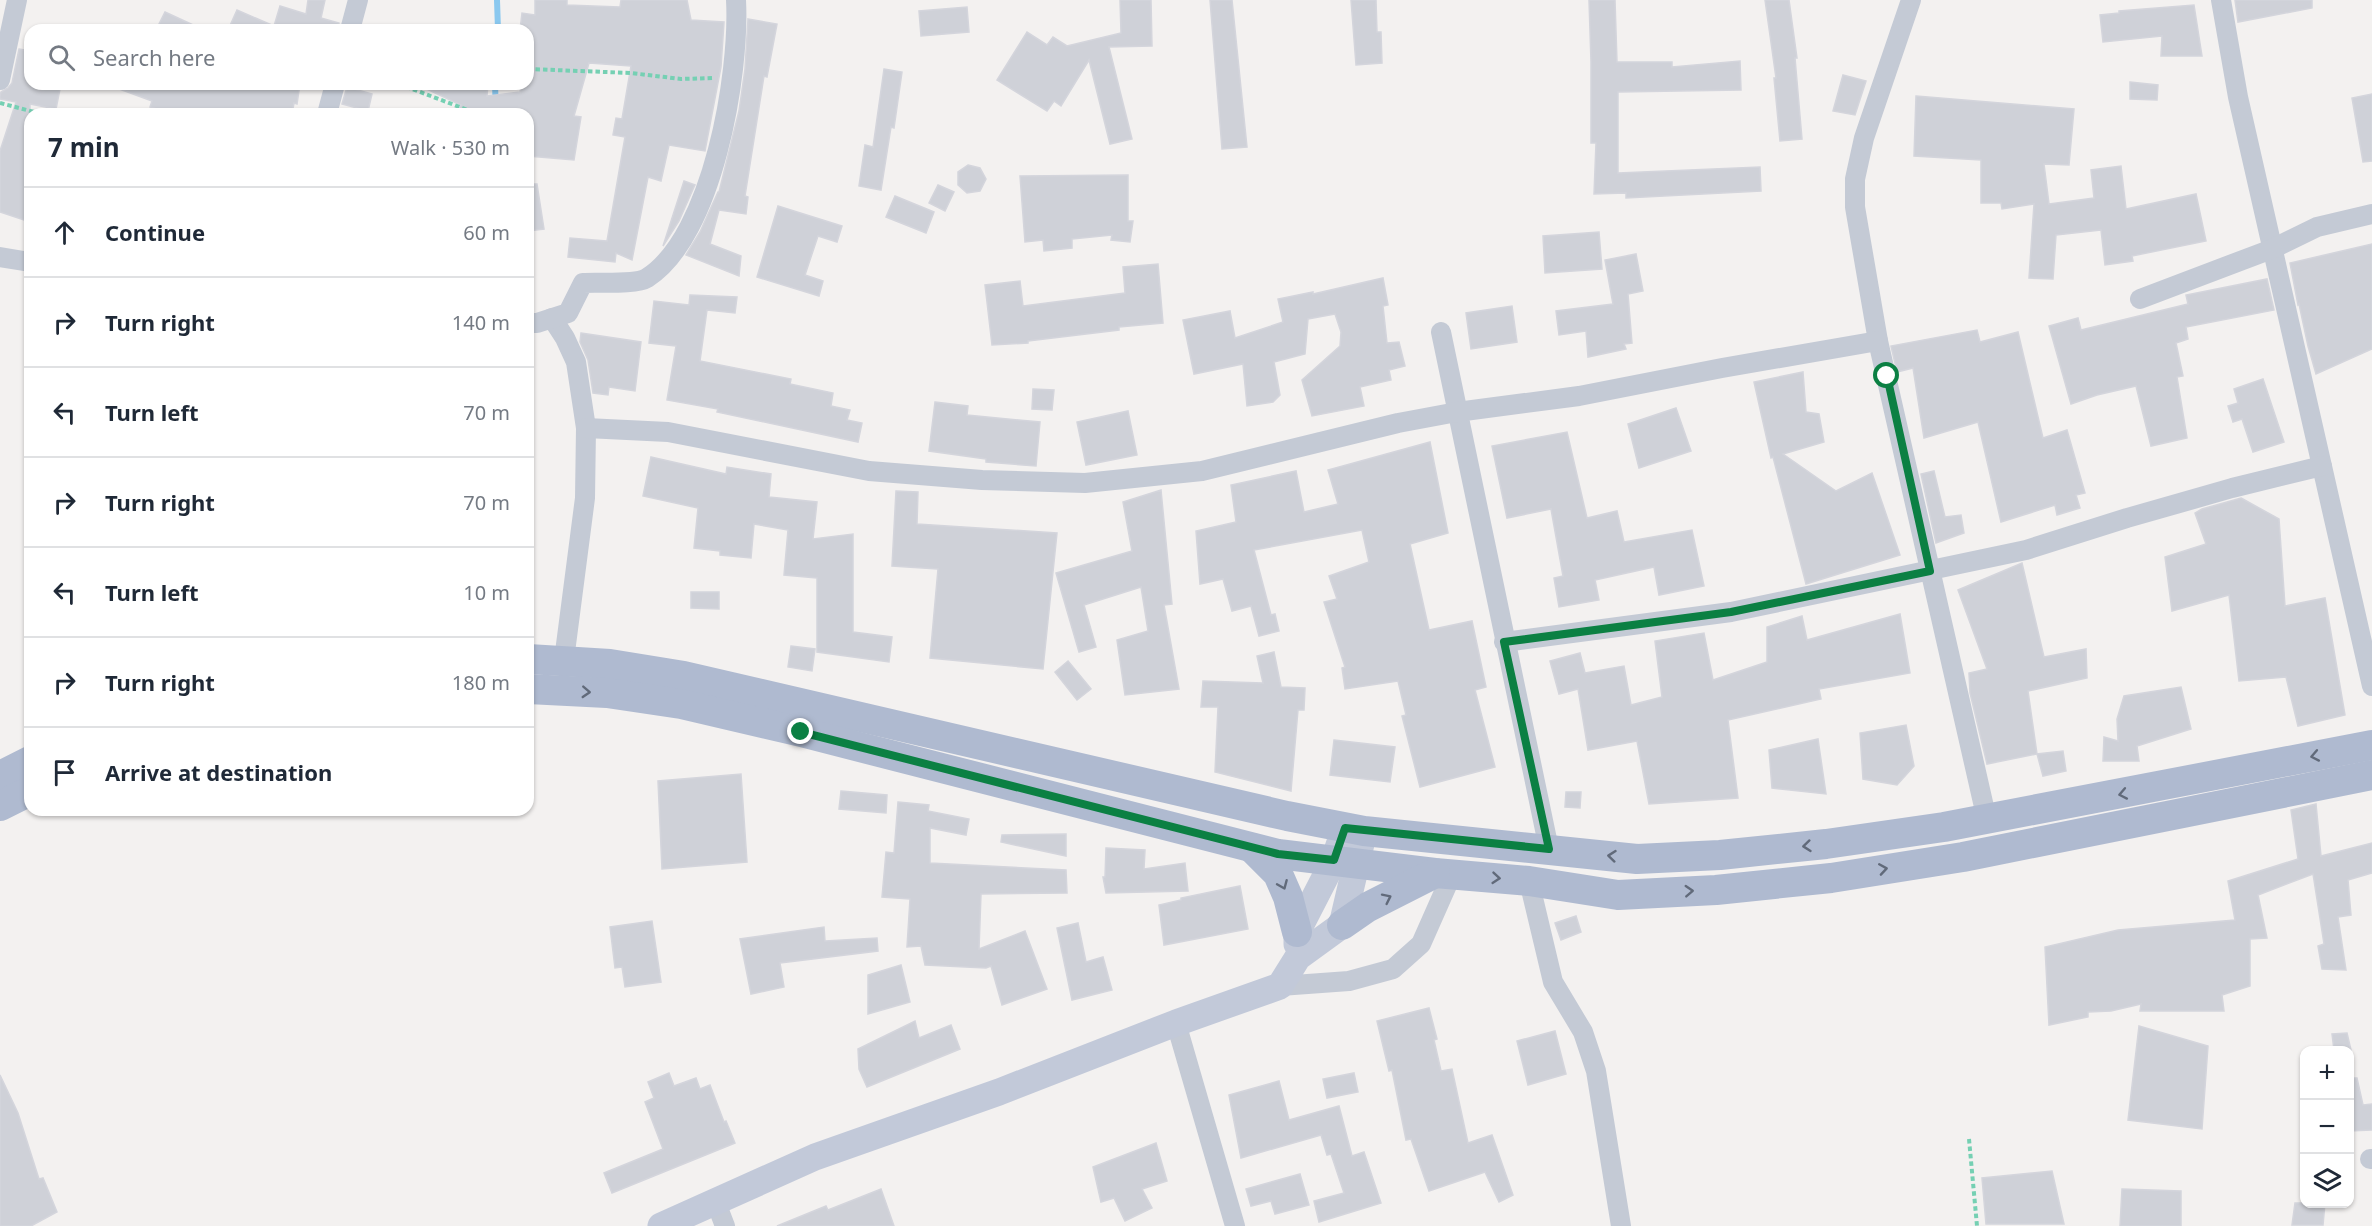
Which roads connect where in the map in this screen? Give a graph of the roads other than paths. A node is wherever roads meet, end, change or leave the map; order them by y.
1 (17, 0) edge
2 (358, 0) edge
3 (736, 0) edge
4 (1911, 0) edge
5 (2221, 0) edge
6 (352, 24) edge
7 (0, 80) edge
8 (333, 90) edge
9 (329, 108) edge
10 (2372, 214) edge
11 (2272, 249) junction
12 (0, 257) edge
13 (24, 261) edge
14 (2140, 299) dead end
15 (552, 318) junction
16 (534, 323) edge
17 (1441, 333) dead end
18 (1878, 341) junction
19 (1457, 412) junction
20 (586, 428) junction
21 (2322, 466) junction
22 (1930, 571) junction
23 (1504, 642) junction
24 (534, 659) edge
25 (564, 660) junction
26 (2372, 686) edge
27 (534, 689) edge
28 (2372, 745) edge
29 (24, 764) edge
30 (2372, 775) edge
31 (0, 776) edge
32 (24, 794) edge
33 (0, 806) edge
34 (1987, 819) junction
35 (1354, 830) junction
36 (1252, 848) junction
37 (1549, 849) junction
38 (1345, 862) junction
39 (1443, 873) junction
40 (1529, 881) junction
41 (1342, 925) junction
42 (1298, 945) junction
43 (1280, 986) junction
44 (1176, 1023) junction
45 (715, 1200) junction
46 (661, 1226) edge
47 (725, 1226) edge
48 (1235, 1226) edge
49 (1621, 1226) edge

1 - 7 street
2 - 6 street
3 - 15 street
4 - 18 street
5 - 11 street
8 - 9 street
10 - 11 street
11 - 14 street
11 - 21 street
12 - 13 street
15 - 16 street
15 - 20 street
17 - 19 street
18 - 19 street
18 - 22 street
19 - 20 street
19 - 23 street
20 - 25 street
21 - 22 street
21 - 26 street
22 - 23 street
22 - 34 street
23 - 37 street
24 - 25 main road
25 - 35 main road
27 -> 36 main road
28 -> 34 main road
29 - 31 main road
40 -> 30 main road
32 - 33 main road
34 -> 37 main road
35 - 37 main road
35 - 38 main road
36 - 38 main road
36 -> 42 main road
38 - 39 main road
38 - 41 main road
38 - 42 main road
39 -> 40 main road
41 -> 39 main road
39 - 43 street
40 - 49 street
41 - 42 main road
42 - 43 main road
43 - 44 main road
44 - 45 main road
44 - 48 street
45 - 46 main road
45 - 47 street

